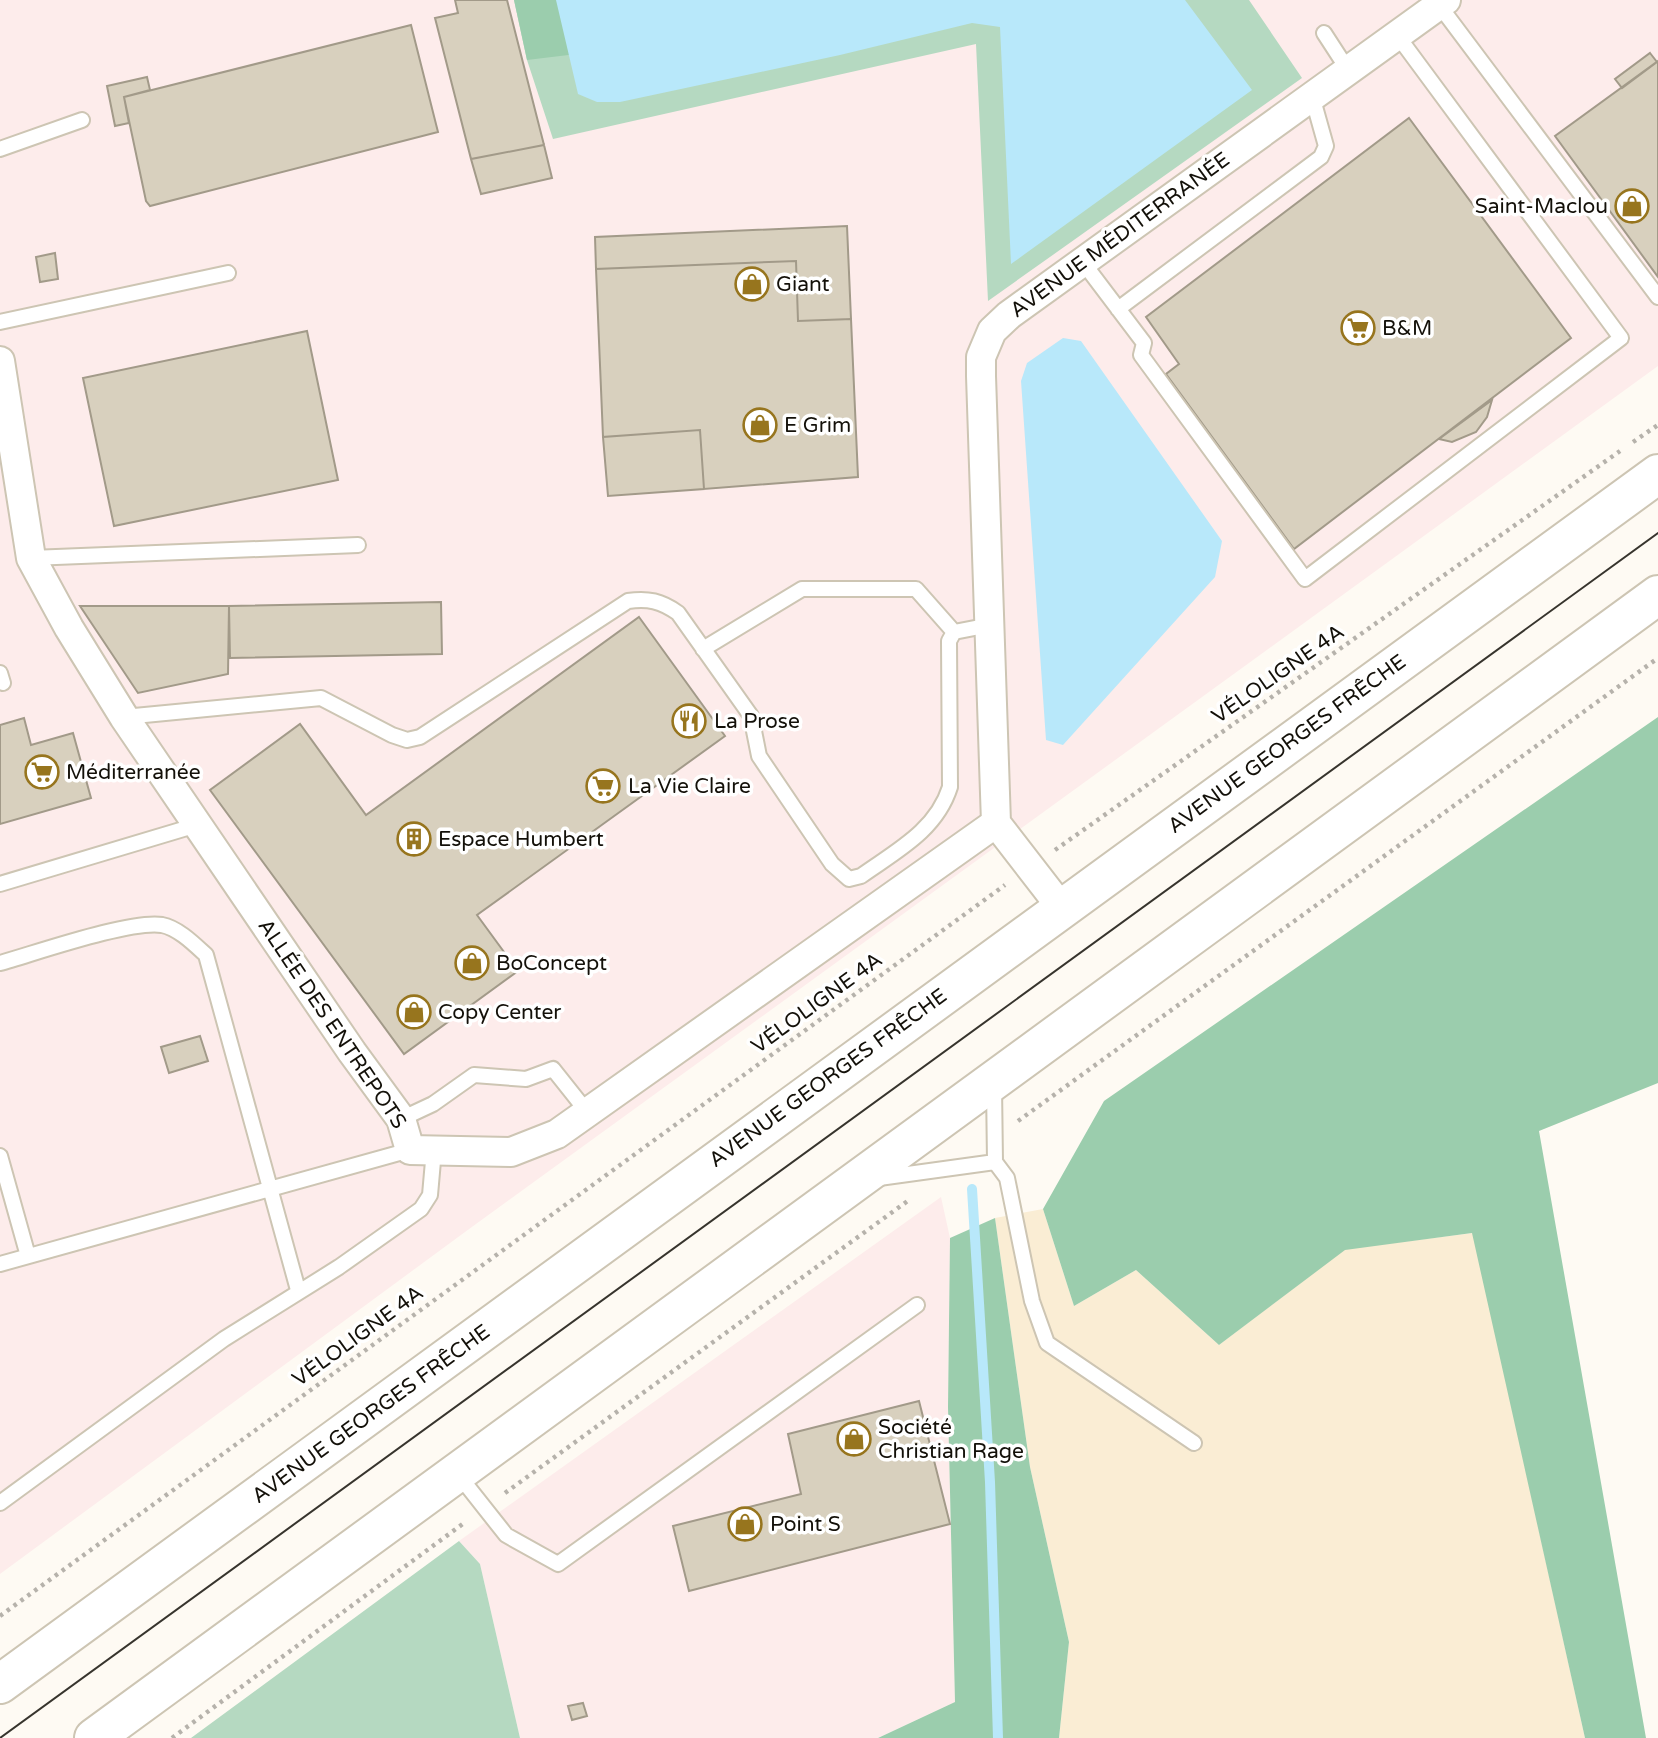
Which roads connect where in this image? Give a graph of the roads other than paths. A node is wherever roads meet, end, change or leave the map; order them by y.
1 (1442, 2) edge
2 (1324, 33) dead end
3 (1397, 35) junction
4 (1348, 71) junction
5 (1312, 96) junction
6 (82, 120) dead end
7 (0, 149) edge
8 (1082, 261) junction
9 (228, 273) dead end
10 (1658, 297) edge
11 (1118, 309) junction
12 (0, 322) edge
13 (0, 361) edge
14 (1658, 474) edge
15 (358, 545) dead end
16 (31, 558) junction
17 (1658, 595) edge
18 (990, 625) junction
19 (954, 632) junction
20 (703, 649) junction
21 (124, 717) junction
22 (996, 822) junction
23 (197, 825) junction
24 (0, 884) edge
25 (1061, 907) junction
26 (0, 962) edge
27 (994, 1077) junction
28 (588, 1113) junction
29 (401, 1119) junction
30 (420, 1150) junction
31 (0, 1156) edge
32 (995, 1162) junction
33 (850, 1183) junction
34 (271, 1186) junction
35 (28, 1256) junction
36 (0, 1264) edge
37 (298, 1290) junction
38 (917, 1305) dead end
39 (1194, 1443) dead end
40 (456, 1472) junction
41 (0, 1503) edge
42 (0, 1684) edge
43 (94, 1738) edge

1 - 3 street, AVENUE MÉDITERRANÉE
1 - 10 lane
2 - 4 lane
3 - 4 street, AVENUE MÉDITERRANÉE
3 - 11 lane
4 - 5 street, AVENUE MÉDITERRANÉE
5 - 8 street, AVENUE MÉDITERRANÉE
5 - 11 lane
6 - 7 lane
8 - 11 lane
8 - 18 street, AVENUE MÉDITERRANÉE
9 - 12 lane
13 - 16 street, ALLÉE DES ENTREPOTS
14 - 25 main road, AVENUE GEORGES FRÊCHE
15 - 16 lane
16 - 21 street, ALLÉE DES ENTREPOTS
17 - 27 main road
18 - 19 lane
18 - 22 street, AVENUE MÉDITERRANÉE
19 - 20 lane
19 - 20 lane
20 - 21 lane
21 - 23 street, ALLÉE DES ENTREPOTS
22 - 25 street
22 - 28 street
23 - 24 lane
23 - 29 street, ALLÉE DES ENTREPOTS
25 - 42 main road, AVENUE GEORGES FRÊCHE
26 - 34 lane
27 - 32 lane
27 - 33 main road
28 - 29 lane
28 - 30 street
29 - 30 street, ALLÉE DES ENTREPOTS
30 - 34 lane
30 - 37 lane
31 - 35 lane
32 - 33 lane
32 - 39 lane
33 - 40 main road
34 - 35 lane
34 - 37 lane
35 - 36 lane
37 - 41 lane
38 - 40 lane
40 - 43 main road

